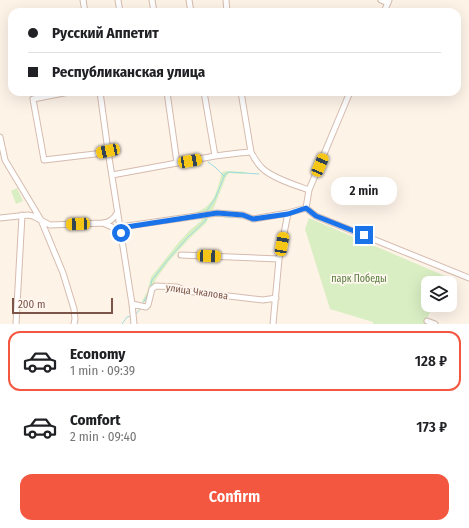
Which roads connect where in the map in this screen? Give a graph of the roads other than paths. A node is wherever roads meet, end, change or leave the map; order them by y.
1 (380, 0) edge
2 (388, 1) edge
3 (48, 96) edge
4 (101, 96) edge
5 (167, 96) edge
6 (205, 96) edge
7 (243, 96) edge
8 (348, 96) edge
9 (0, 137) edge
10 (108, 151) junction
11 (251, 152) junction
12 (215, 156) junction
13 (2, 160) edge
14 (177, 163) junction
15 (112, 175) junction
16 (309, 190) junction
17 (306, 208) junction
18 (117, 213) junction
19 (288, 214) junction
20 (22, 215) junction
21 (0, 218) edge
22 (41, 220) junction
23 (103, 223) junction
24 (120, 230) junction
25 (181, 255) dead end
26 (280, 259) junction
27 (469, 278) edge
28 (276, 298) junction
29 (132, 304) junction
30 (427, 321) dead end
31 (16, 324) edge
32 (74, 324) edge
33 (134, 324) edge
34 (273, 324) edge
35 (435, 324) edge

1 - 2 street
3 - 10 street
4 - 10 street
5 - 14 street
6 - 12 street
7 - 11 street
8 - 16 street
9 - 13 street
10 - 15 street
11 - 12 street
11 - 16 street
12 - 14 street
13 - 22 street
14 - 15 street
15 - 18 street
16 - 17 street
17 - 19 street
17 - 27 street
18 - 23 street
18 - 24 street
19 - 24 street
19 - 26 street
20 - 21 street
20 - 22 street
20 - 31 street
22 - 23 street
22 - 32 street
23 - 24 street
24 - 29 street
25 - 26 street
26 - 28 street
28 - 29 street, улица Чкалова
28 - 34 street
29 - 33 street
30 - 35 street

